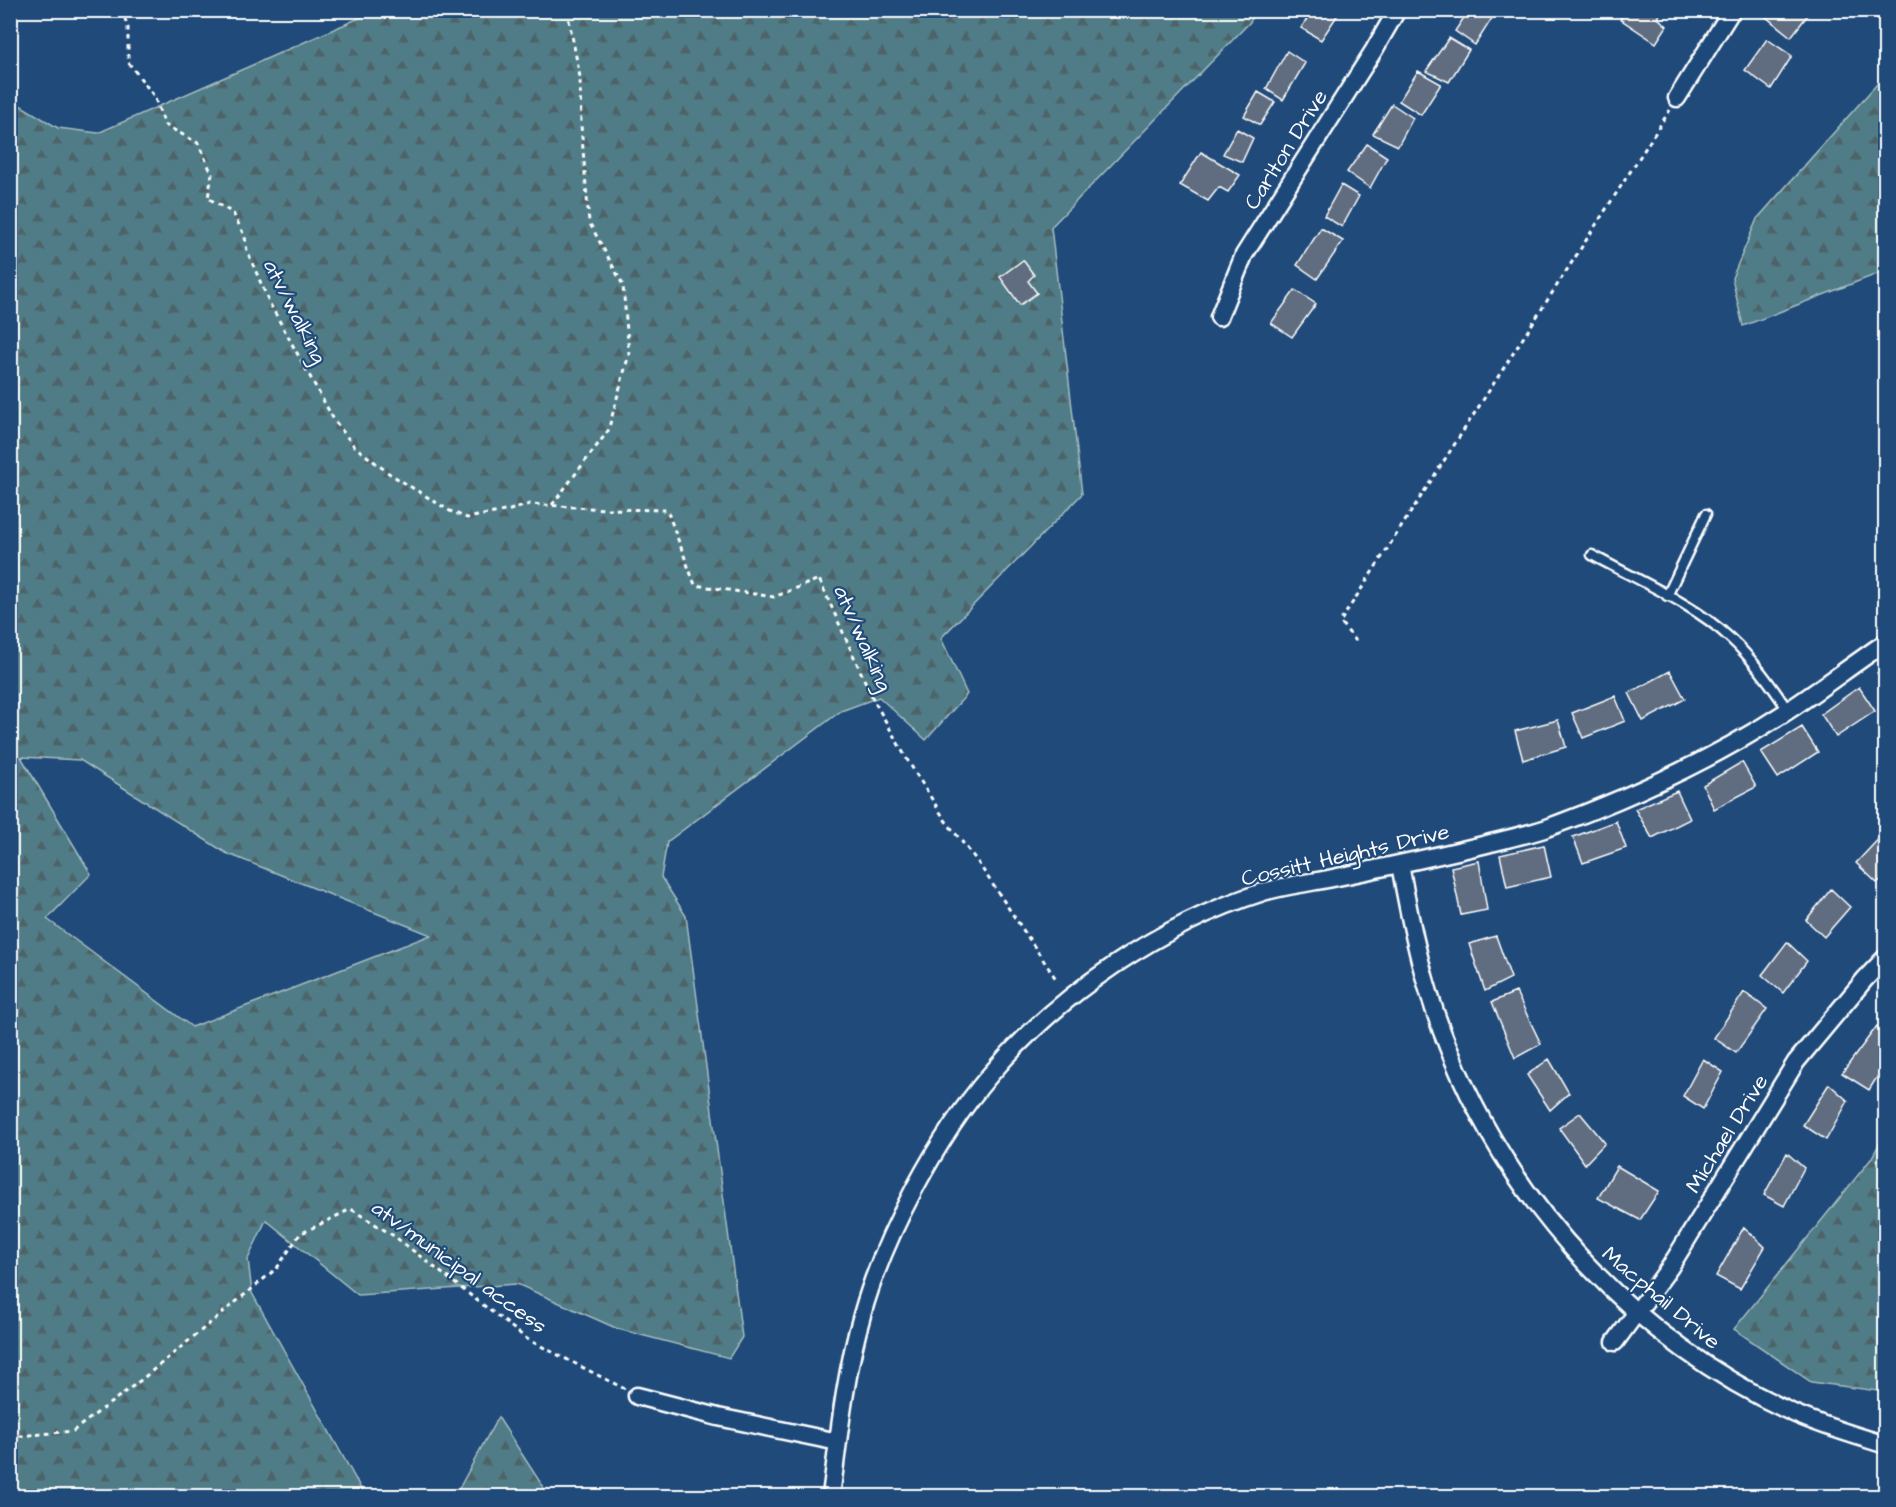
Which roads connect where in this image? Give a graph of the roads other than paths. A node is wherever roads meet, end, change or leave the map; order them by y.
1 (1397, 10) edge
2 (1732, 10) edge
3 (1677, 98) road end
4 (1219, 316) dead end
5 (1706, 514) dead end
6 (1592, 555) dead end
7 (1667, 596) junction
8 (1886, 642) edge
9 (1788, 710) junction
10 (1400, 864) junction
11 (1886, 957) edge
12 (1637, 1312) junction
13 (1615, 1342) dead end
14 (637, 1396) road end
15 (838, 1442) junction
16 (1886, 1445) edge
17 (831, 1497) edge

1 - 4 street, Carlton Drive
2 - 3 street
5 - 7 lane
6 - 7 lane
7 - 9 lane
8 - 9 street, Cossitt Heights Drive
9 - 10 street, Cossitt Heights Drive
10 - 12 street, Macphail Drive
10 - 15 street, Cossitt Heights Drive
11 - 12 street, Michael Drive
12 - 13 street, Michael Drive
12 - 16 street, Macphail Drive
14 - 15 street
15 - 17 street, Cossitt Heights Drive

